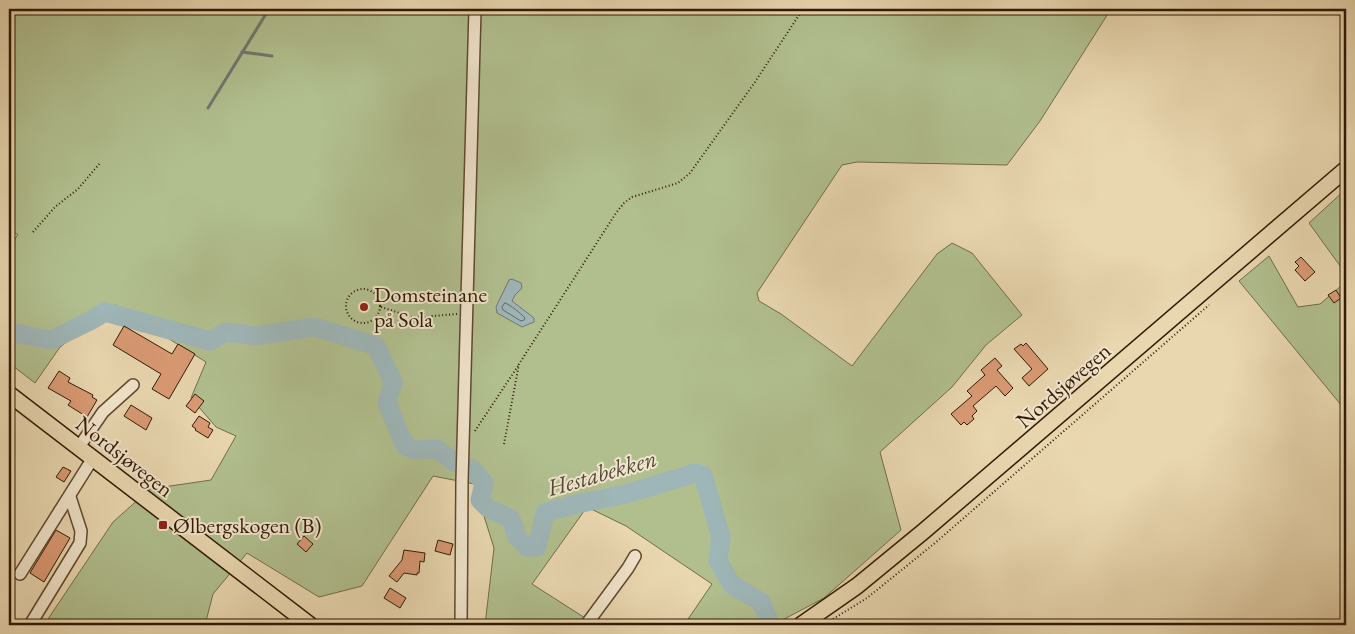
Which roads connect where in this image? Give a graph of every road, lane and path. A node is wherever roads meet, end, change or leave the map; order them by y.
1 (475, 9) edge
2 (803, 9) edge
3 (100, 163) dead end
4 (1346, 169) edge
5 (34, 232) dead end
6 (1212, 302) dead end
7 (381, 307) junction
8 (463, 314) junction
9 (519, 364) junction
10 (133, 384) dead end
11 (9, 394) edge
12 (504, 444) dead end
13 (463, 446) junction
14 (79, 447) junction
15 (93, 458) junction
16 (70, 497) junction
17 (635, 556) dead end
18 (20, 574) dead end
19 (830, 621) dead end
20 (30, 625) edge
21 (310, 625) edge
22 (461, 625) edge
23 (586, 625) edge
24 (801, 625) edge

1 - 8 street
2 - 9 path
3 - 5 path
4 - 24 main road, Nordsjøvegen
6 - 19 path
7 - 7 path
7 - 8 path
8 - 13 street
9 - 12 path
9 - 13 path
10 - 14 street
11 - 14 main road, Nordsjøvegen
13 - 22 street
14 - 15 main road, Nordsjøvegen
15 - 16 street
15 - 21 main road, Nordsjøvegen
16 - 18 street
16 - 20 street
17 - 23 street

